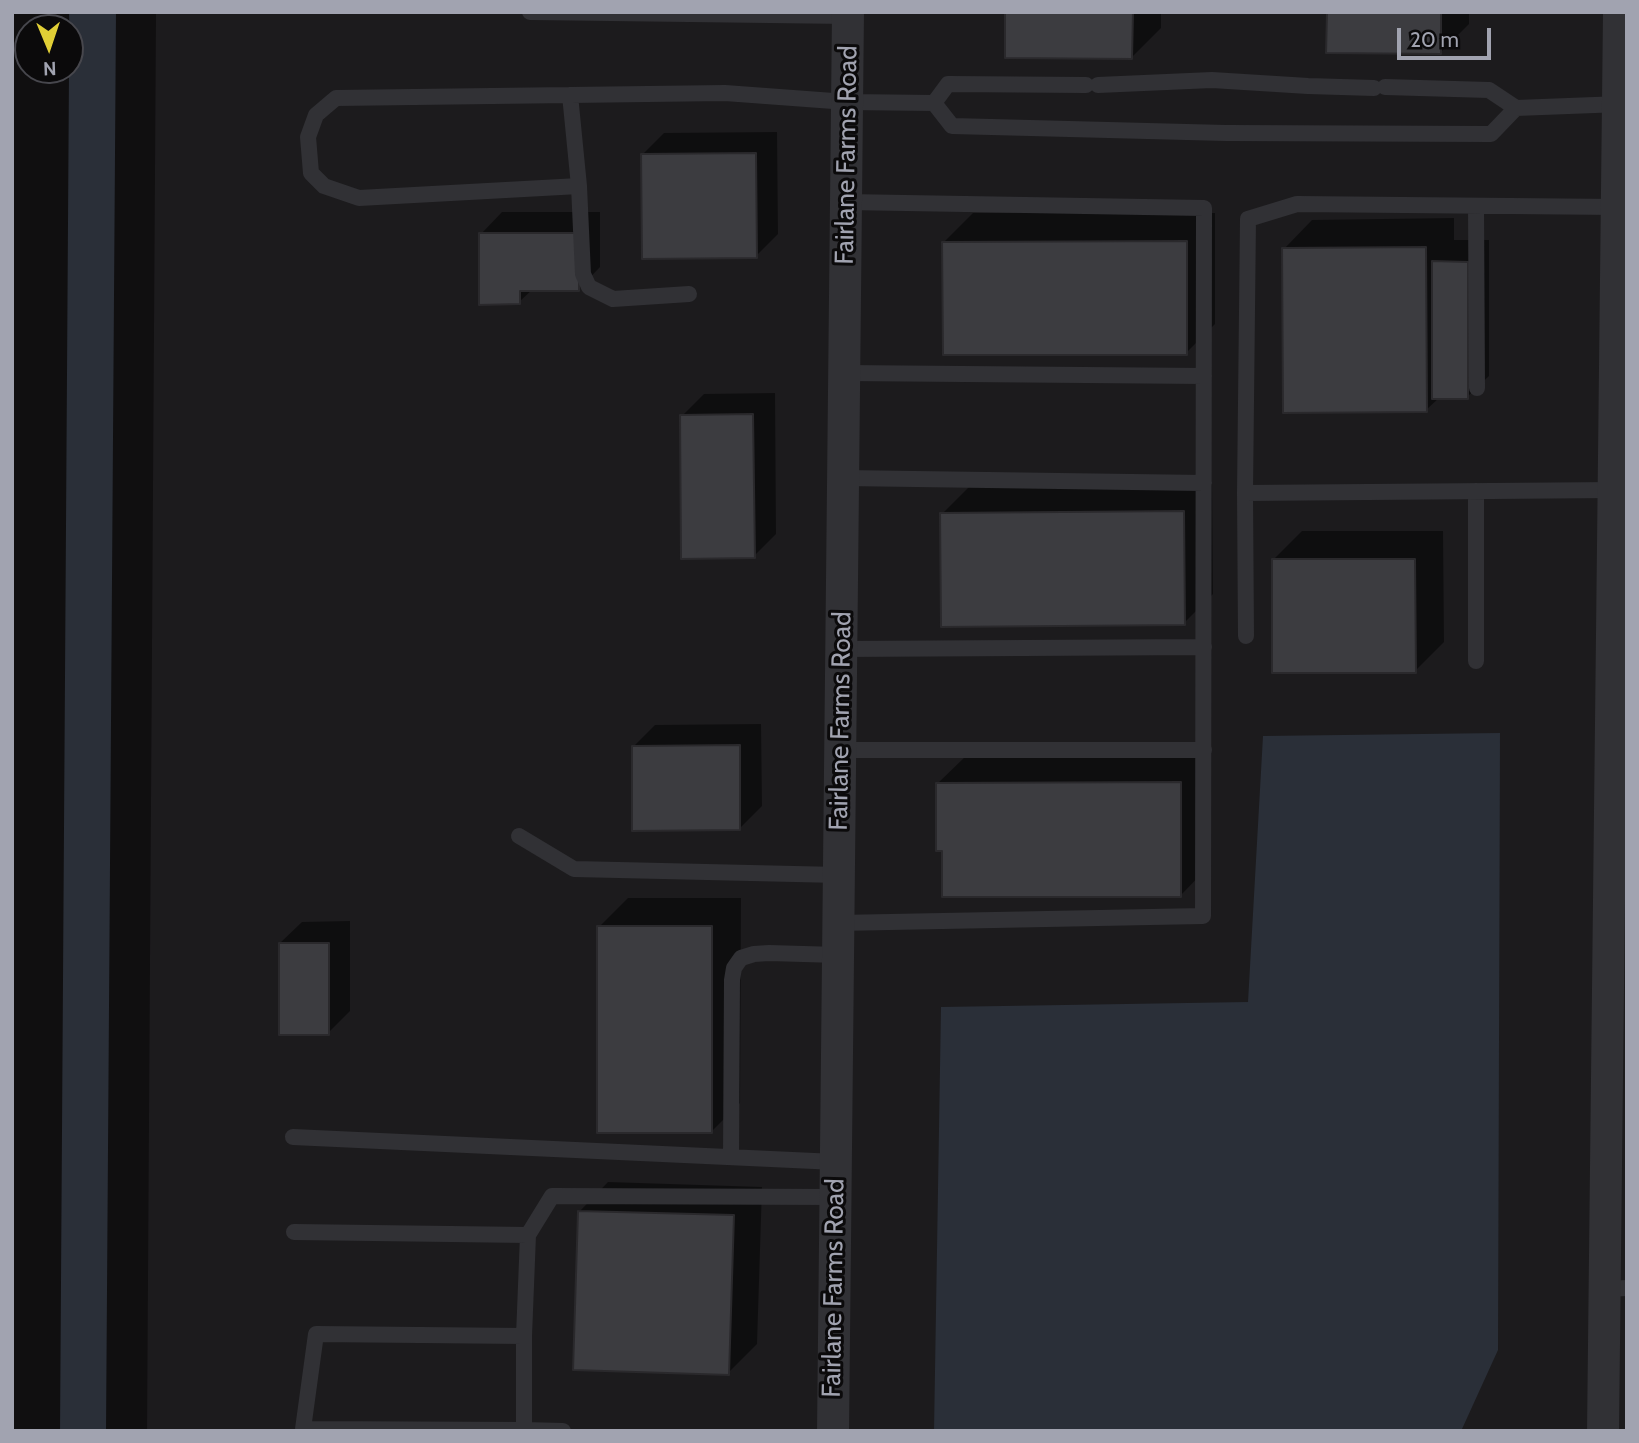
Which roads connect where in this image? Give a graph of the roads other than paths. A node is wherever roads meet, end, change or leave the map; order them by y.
1 (530, 12) edge
2 (1619, 12) edge
3 (615, 13) edge
4 (848, 14) edge
5 (570, 95) junction
6 (846, 102) junction
7 (934, 103) junction
8 (1622, 104) edge
9 (1516, 108) junction
10 (579, 186) junction
11 (846, 202) junction
12 (1476, 206) junction
13 (1617, 207) junction
14 (688, 294) dead end
15 (844, 373) junction
16 (1204, 376) junction
17 (1476, 387) dead end
18 (843, 478) junction
19 (1204, 483) junction
20 (1614, 490) junction
21 (1476, 491) junction
22 (1245, 493) junction
23 (1246, 636) dead end
24 (1204, 647) junction
25 (841, 649) junction
26 (1476, 661) dead end
27 (1619, 667) edge
28 (840, 750) junction
29 (1204, 750) junction
30 (519, 836) dead end
31 (839, 876) junction
32 (838, 923) junction
33 (1618, 946) edge
34 (838, 956) junction
35 (1617, 1036) edge
36 (293, 1138) dead end
37 (731, 1157) junction
38 (836, 1162) junction
39 (835, 1197) junction
40 (294, 1232) dead end
41 (528, 1235) junction
42 (1616, 1289) edge
43 (524, 1336) junction
44 (524, 1430) edge
45 (563, 1431) edge
46 (833, 1431) edge
47 (1604, 1431) edge

1 - 3 lane
2 - 8 street
3 - 4 lane
4 - 6 street, Fairlane Farms Road
5 - 6 lane
5 - 10 lane
5 - 10 lane
6 - 7 lane
6 - 11 street, Fairlane Farms Road
7 - 9 lane
7 - 9 lane
8 - 9 lane
8 - 13 street
10 - 14 lane
11 - 15 street, Fairlane Farms Road
11 - 16 lane
12 - 13 lane
12 - 17 lane
12 - 22 lane
13 - 20 street
15 - 16 lane
15 - 18 street, Fairlane Farms Road
16 - 19 lane
18 - 19 lane
18 - 25 street, Fairlane Farms Road
19 - 24 lane
20 - 21 lane
20 - 27 street
21 - 22 lane
21 - 26 lane
22 - 23 lane
24 - 25 lane
24 - 29 lane
25 - 28 street, Fairlane Farms Road
27 - 33 street
28 - 29 lane
28 - 31 street, Fairlane Farms Road
29 - 32 lane
30 - 31 lane
31 - 32 street, Fairlane Farms Road
32 - 34 street, Fairlane Farms Road
33 - 35 street
34 - 37 lane
34 - 38 street, Fairlane Farms Road
35 - 42 street
36 - 37 lane
37 - 38 lane
38 - 39 street, Fairlane Farms Road
39 - 41 lane
39 - 46 street, Fairlane Farms Road
40 - 41 lane
41 - 43 lane
42 - 47 street
43 - 44 lane
43 - 44 lane
44 - 45 lane

